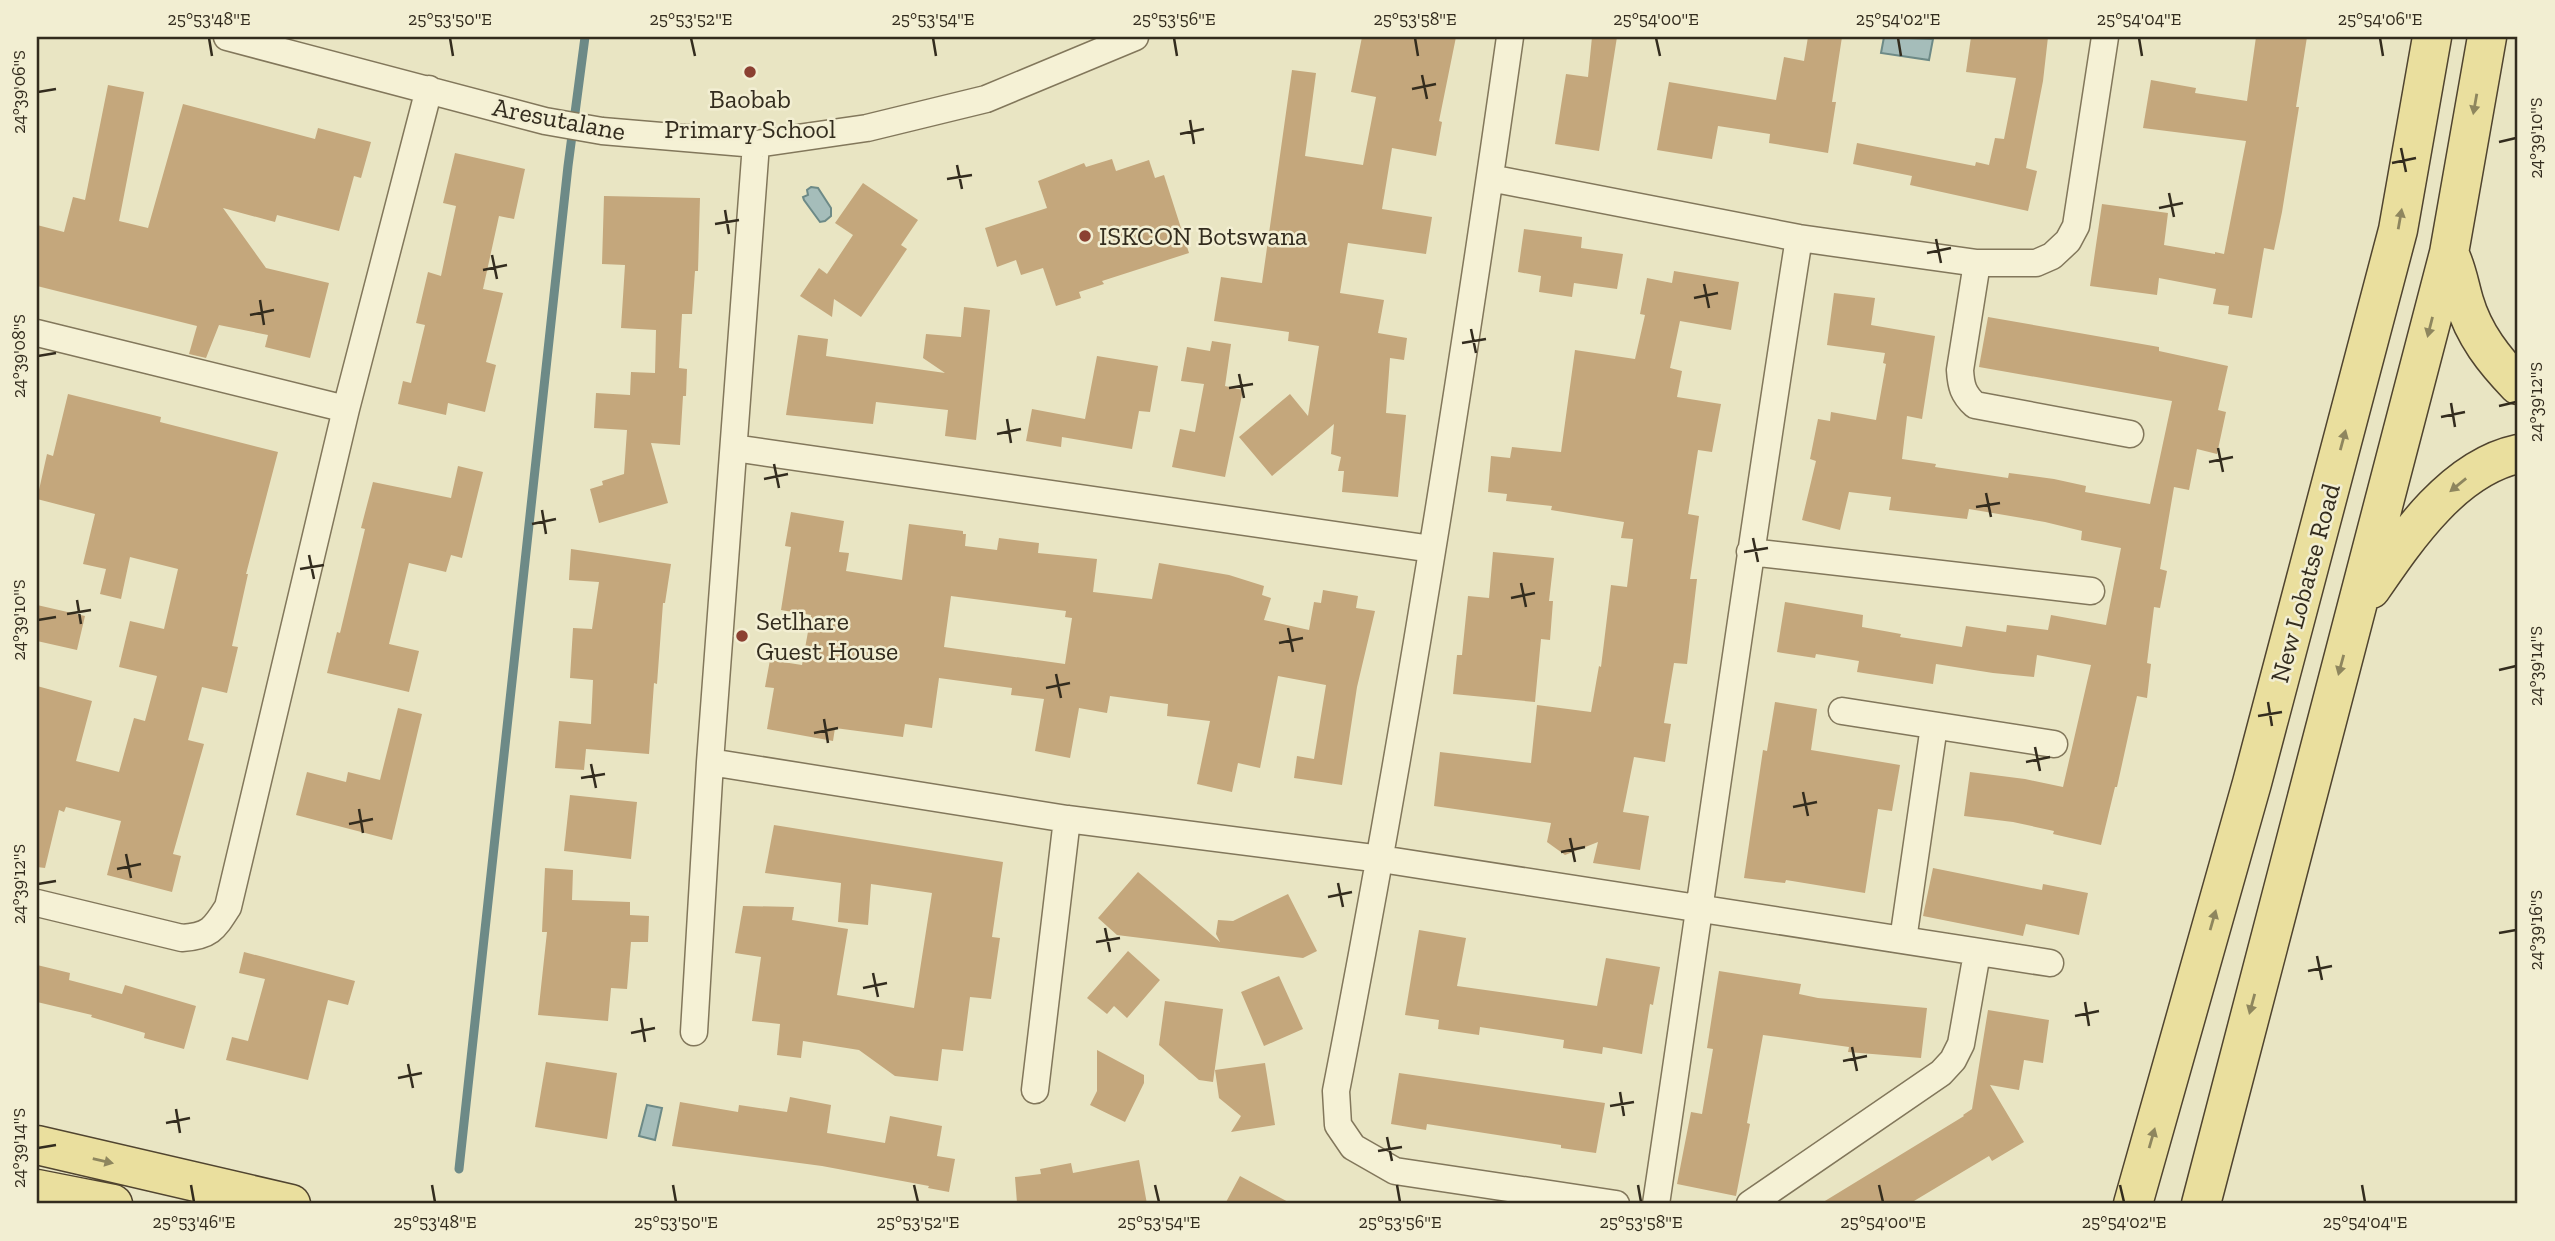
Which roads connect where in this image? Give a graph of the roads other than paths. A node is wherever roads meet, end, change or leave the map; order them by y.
1 (227, 37) edge
2 (1135, 37) edge
3 (1510, 37) edge
4 (2105, 37) edge
5 (2432, 37) edge
6 (2487, 37) edge
7 (429, 89) junction
8 (756, 144) junction
9 (1490, 178) junction
10 (1799, 238) junction
11 (2449, 253) junction
12 (1977, 263) junction
13 (37, 333) edge
14 (2518, 384) edge
15 (346, 409) junction
16 (2130, 434) dead end
17 (734, 448) junction
18 (2518, 454) edge
19 (1432, 549) junction
20 (1750, 552) junction
21 (2091, 591) dead end
22 (2355, 612) junction
23 (1842, 711) dead end
24 (1934, 726) junction
25 (2054, 744) dead end
26 (710, 762) junction
27 (1067, 819) junction
28 (1381, 859) junction
29 (37, 903) edge
30 (1700, 907) junction
31 (1903, 940) junction
32 (1977, 953) junction
33 (2050, 963) dead end
34 (694, 1032) dead end
35 (1035, 1090) dead end
36 (37, 1146) edge
37 (37, 1189) edge
38 (113, 1204) edge
39 (291, 1204) edge
40 (1616, 1204) edge
41 (1656, 1204) edge
42 (1750, 1204) edge
43 (2133, 1204) edge
44 (2201, 1204) edge

1 - 7 street, Aresutalane
2 - 8 street, Aresutalane
3 - 9 street
4 - 12 street
43 -> 5 main road, New Lobatse Road
6 -> 11 main road
7 - 8 street, Aresutalane
7 - 15 street
8 - 17 street
9 - 10 street
9 - 19 street
10 - 12 street
10 - 20 street
11 - 14 main road
11 -> 22 main road
12 - 16 street
13 - 15 street
15 - 29 street
17 - 19 street
17 - 26 street
18 -> 22 main road
19 - 28 street
20 - 21 street
20 - 30 street
22 -> 44 main road
23 - 24 street
24 - 25 street
24 - 31 street
26 - 27 street
26 - 34 street
27 - 28 street
27 - 35 street
28 - 30 street
28 - 40 street
30 - 31 street
30 - 41 street
31 - 32 street
32 - 33 street
32 - 42 street
36 -> 39 main road
37 - 38 main road

